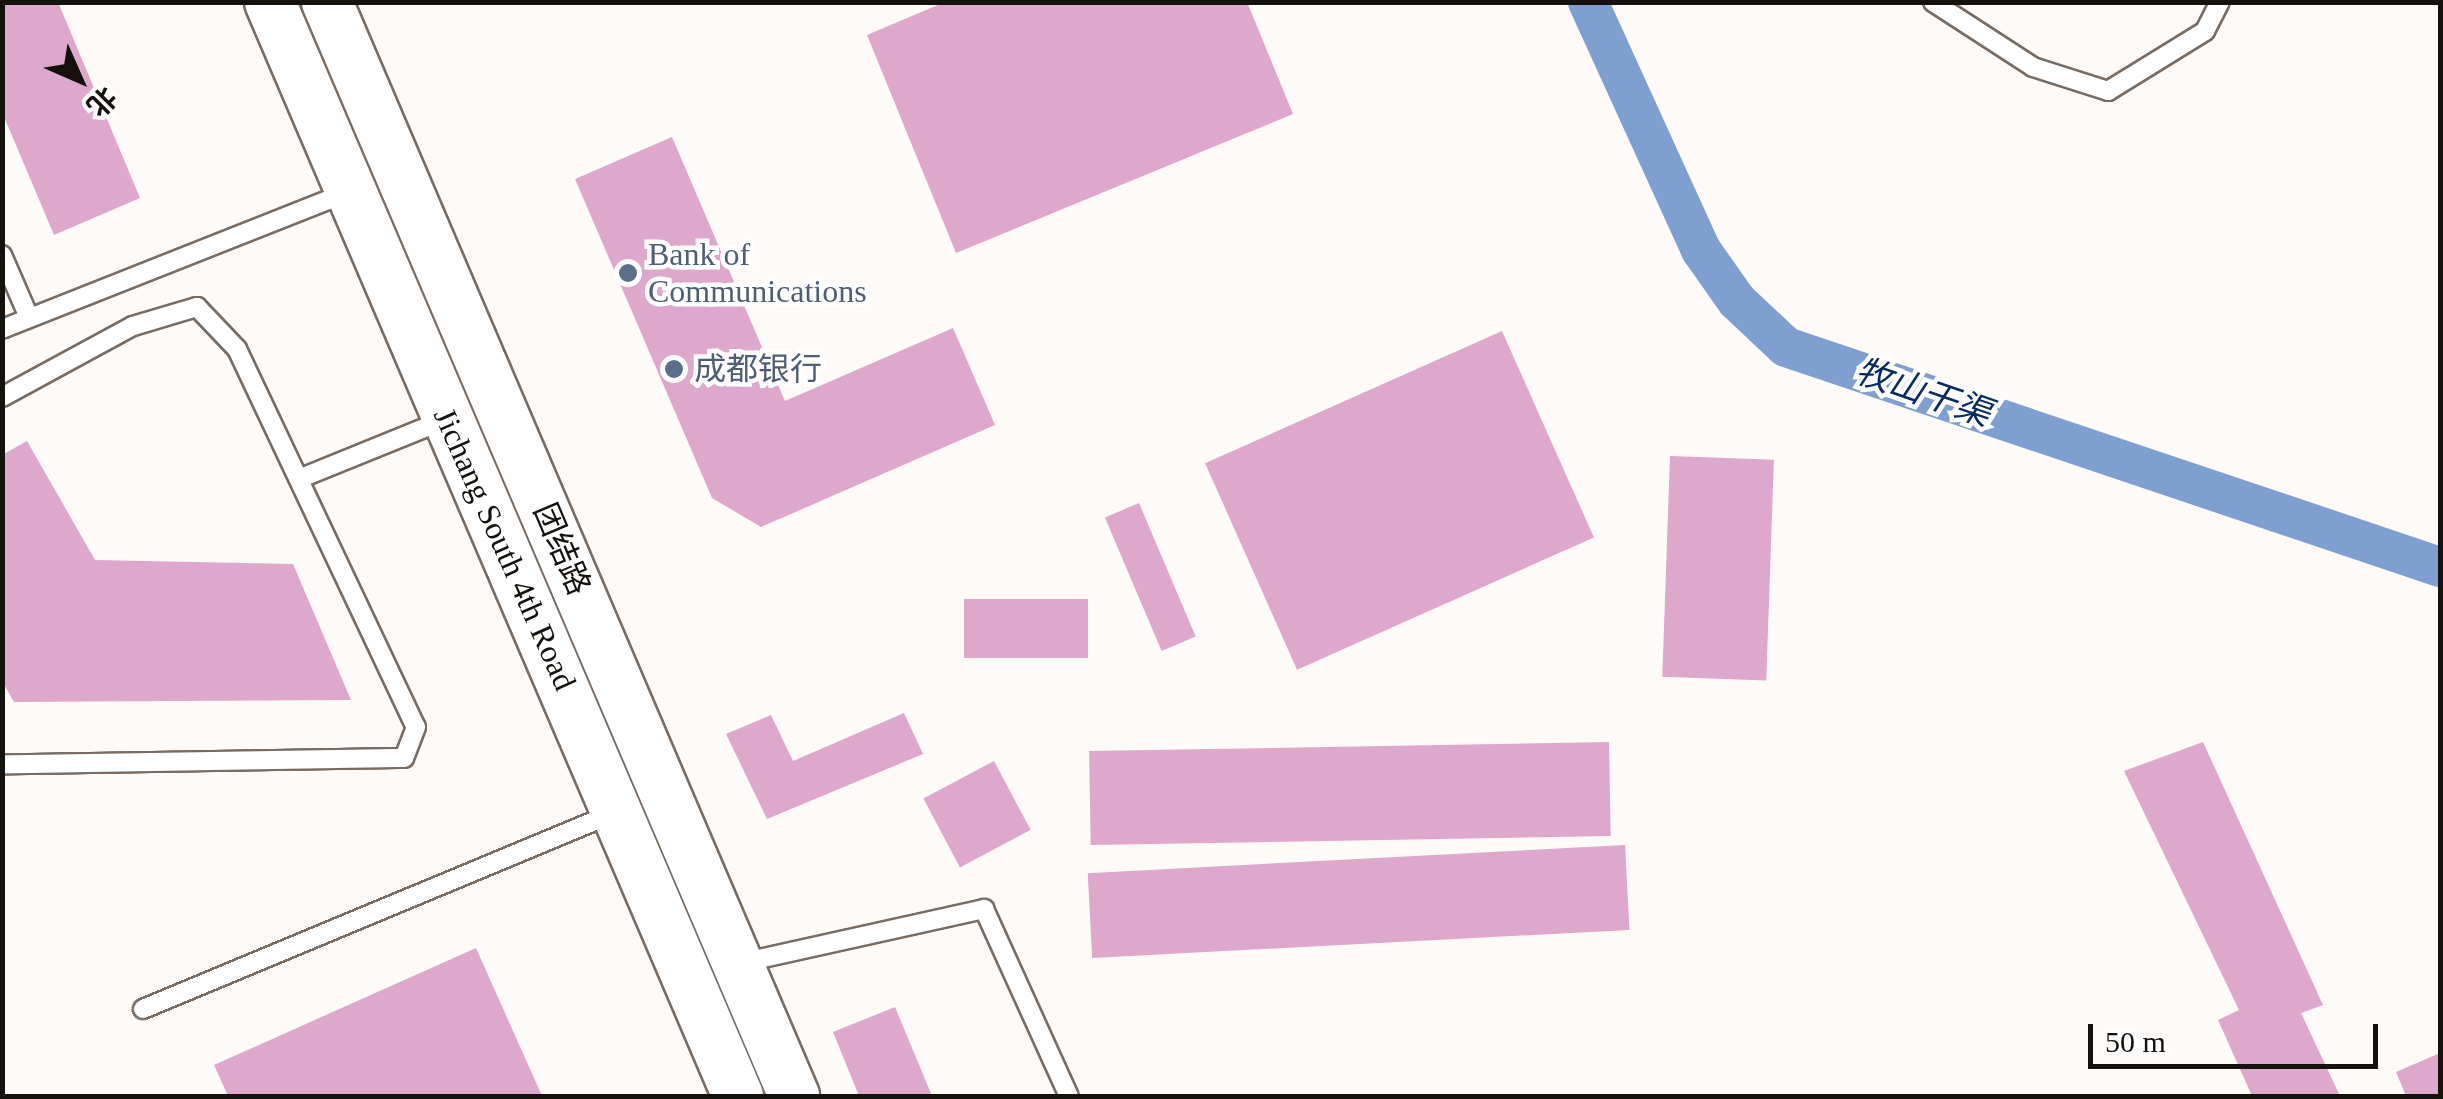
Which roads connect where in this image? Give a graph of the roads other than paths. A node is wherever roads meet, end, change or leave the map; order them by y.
1 (270, 2) edge
2 (327, 2) edge
3 (1933, 2) edge
4 (2220, 2) edge
5 (346, 192) junction
6 (2, 256) edge
7 (28, 315) junction
8 (2, 329) edge
9 (2, 397) edge
10 (448, 418) junction
11 (300, 478) junction
12 (2, 764) edge
13 (621, 810) junction
14 (754, 960) dead end
15 (143, 1009) dead end
16 (738, 1096) edge
17 (794, 1096) edge
18 (1069, 1096) edge

1 - 5 main road, Jichang South 4th Road
2 - 17 main road, 团结路
3 - 4 lane
5 - 7 lane
5 - 10 main road, Jichang South 4th Road
6 - 7 lane
7 - 8 lane
9 - 11 lane
10 - 11 lane
10 - 13 main road, Jichang South 4th Road
11 - 12 lane
13 - 15 lane
13 - 16 main road, Jichang South 4th Road
14 - 18 lane

